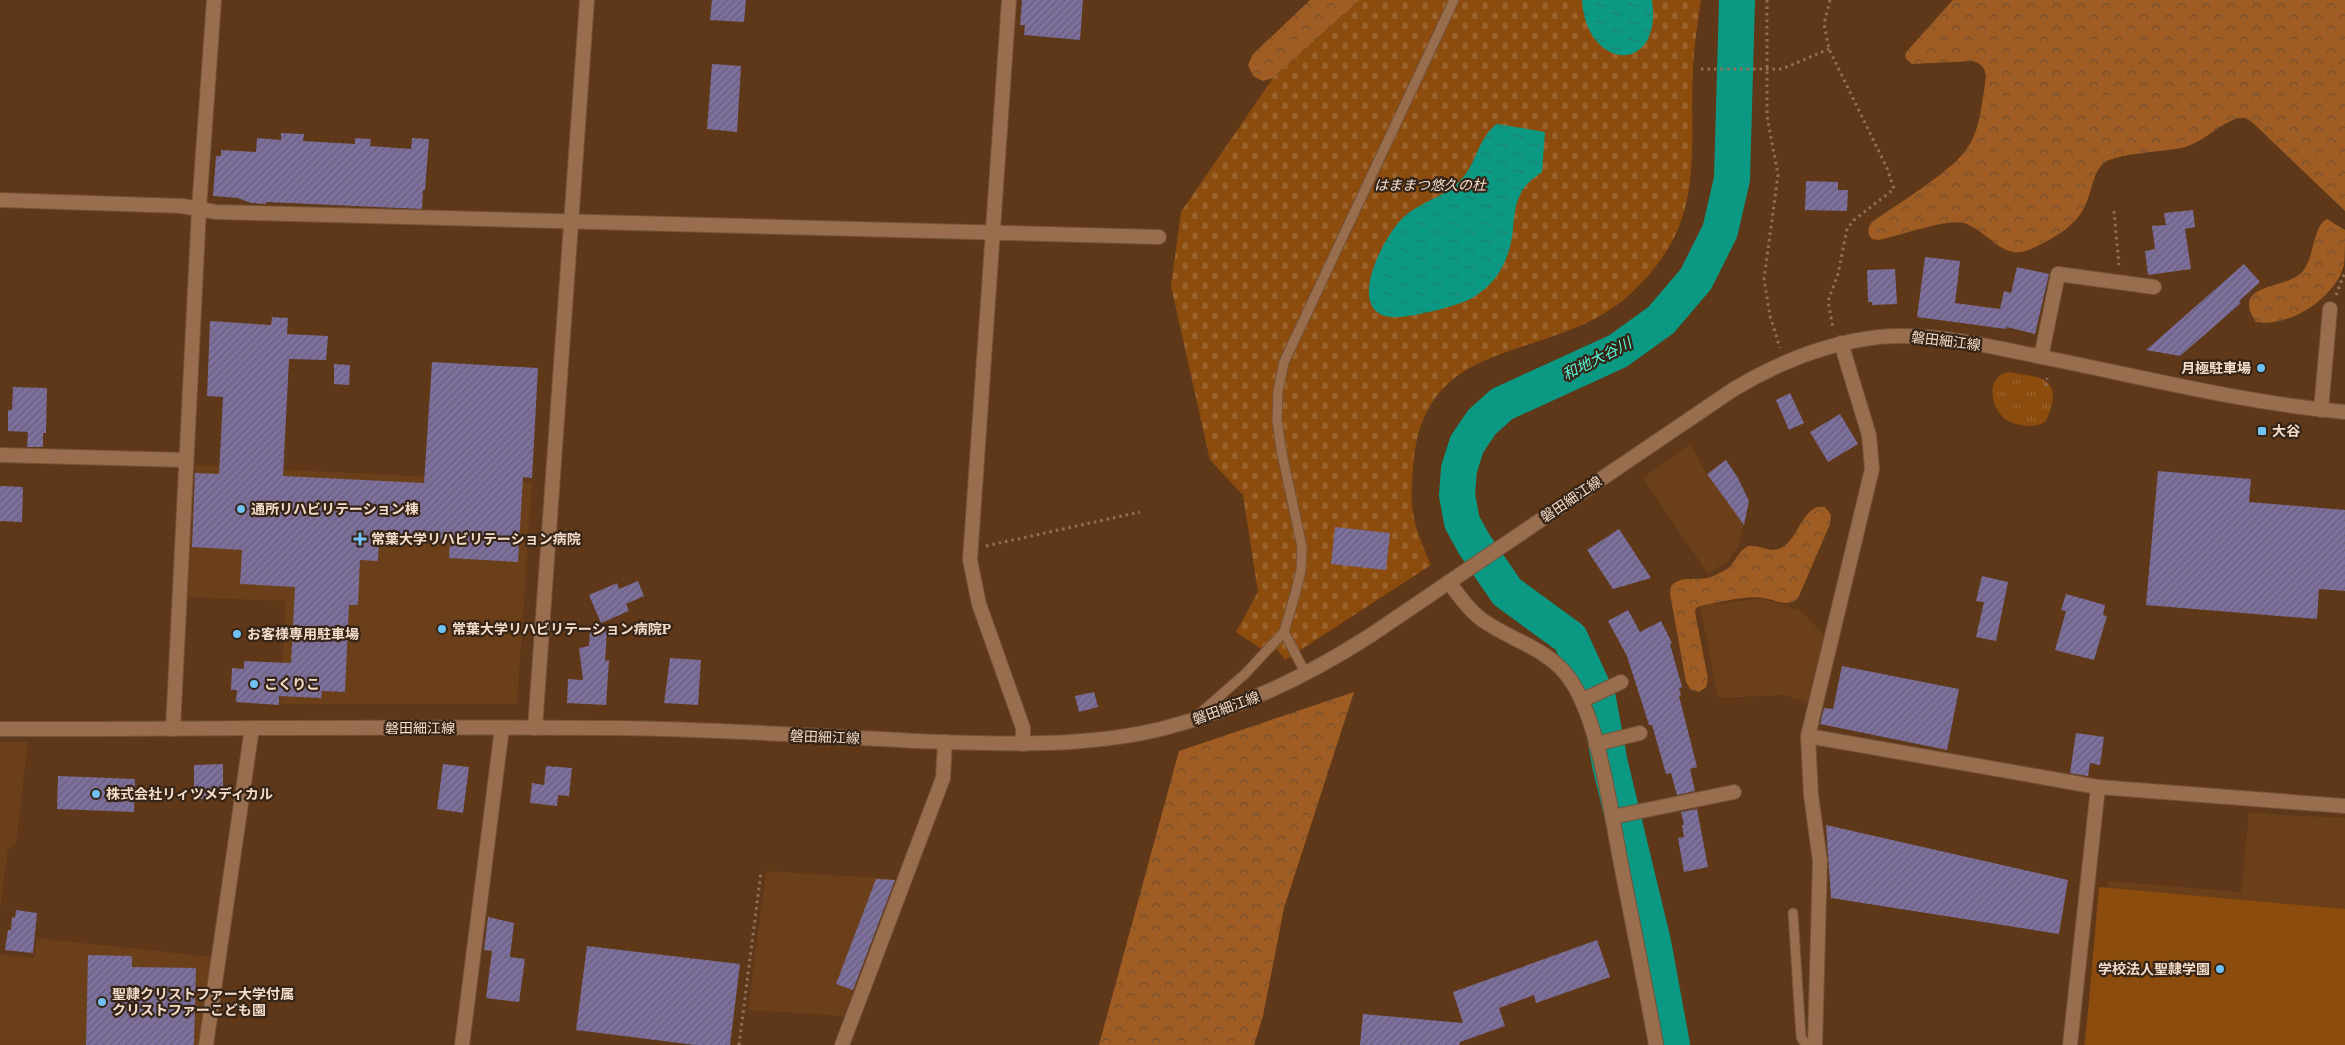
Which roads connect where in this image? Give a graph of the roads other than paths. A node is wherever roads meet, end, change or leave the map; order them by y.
1 (214, 0) edge
2 (587, 0) edge
3 (1009, 0) edge
4 (1454, 0) edge
5 (0, 200) edge
6 (199, 210) junction
7 (571, 221) junction
8 (992, 232) junction
9 (1159, 237) dead end
10 (2154, 287) dead end
11 (2330, 309) road end
12 (1839, 344) junction
13 (2041, 357) junction
14 (2321, 410) junction
15 (2345, 412) edge
16 (0, 455) edge
17 (186, 460) junction
18 (1449, 582) junction
19 (1284, 632) junction
20 (1306, 674) junction
21 (1621, 682) dead end
22 (1583, 700) junction
23 (1191, 721) junction
24 (252, 728) junction
25 (502, 728) junction
26 (535, 728) junction
27 (0, 729) edge
28 (173, 729) junction
29 (1640, 733) dead end
30 (1808, 736) junction
31 (944, 742) junction
32 (1023, 744) junction
33 (1596, 744) junction
34 (2098, 787) junction
35 (1734, 792) dead end
36 (2345, 806) edge
37 (1613, 816) junction
38 (1793, 913) dead end
39 (206, 1045) edge
40 (462, 1045) edge
41 (842, 1045) edge
42 (1656, 1045) edge
43 (1806, 1045) edge
44 (1815, 1045) edge
45 (2070, 1045) edge

1 - 6 street
2 - 7 street
3 - 8 street
4 - 19 lane
5 - 6 street
6 - 7 street
6 - 17 street
7 - 8 street
7 - 26 street
8 - 9 street
8 - 32 street
10 - 13 street
11 - 14 street
12 - 13 street, 磐田細江線
12 - 18 street, 磐田細江線
12 - 30 street
13 - 14 street, 磐田細江線
14 - 15 street, 磐田細江線
16 - 17 street
17 - 28 street
18 - 20 street, 磐田細江線
18 - 22 street
19 - 20 lane
19 - 23 lane
20 - 23 street, 磐田細江線
21 - 22 street
22 - 33 street
23 - 32 street, 磐田細江線
24 - 25 street, 磐田細江線
24 - 28 street, 磐田細江線
24 - 39 street
25 - 26 street, 磐田細江線
25 - 40 street
26 - 31 street, 磐田細江線
27 - 28 street, 磐田細江線
29 - 33 street
30 - 34 street
30 - 44 street
31 - 32 street, 磐田細江線
31 - 41 street
33 - 37 street
34 - 36 street
34 - 45 street
35 - 37 street
37 - 42 street
38 - 43 lane

